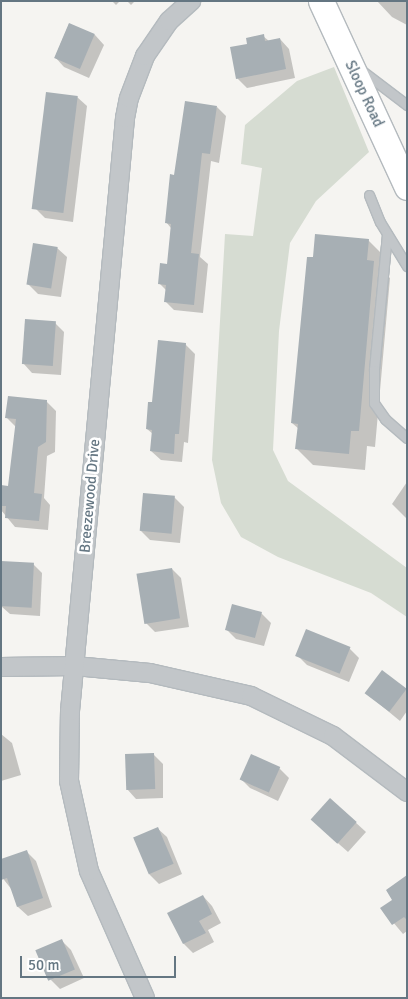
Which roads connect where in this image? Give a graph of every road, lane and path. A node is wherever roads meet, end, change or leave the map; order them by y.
1 (191, 1) edge
2 (322, 1) edge
3 (349, 61) junction
4 (407, 105) edge
5 (407, 188) edge
6 (369, 195) dead end
7 (387, 234) junction
8 (407, 266) edge
9 (407, 438) edge
10 (75, 666) junction
11 (1, 667) edge
12 (407, 792) edge
13 (145, 998) edge

1 - 10 street, Breezewood Drive
2 - 3 street, Sloop Road
3 - 4 lane
3 - 5 street, Sloop Road
6 - 7 lane
7 - 8 lane
7 - 9 lane
10 - 11 street
10 - 12 street
10 - 13 street, Breezewood Drive

